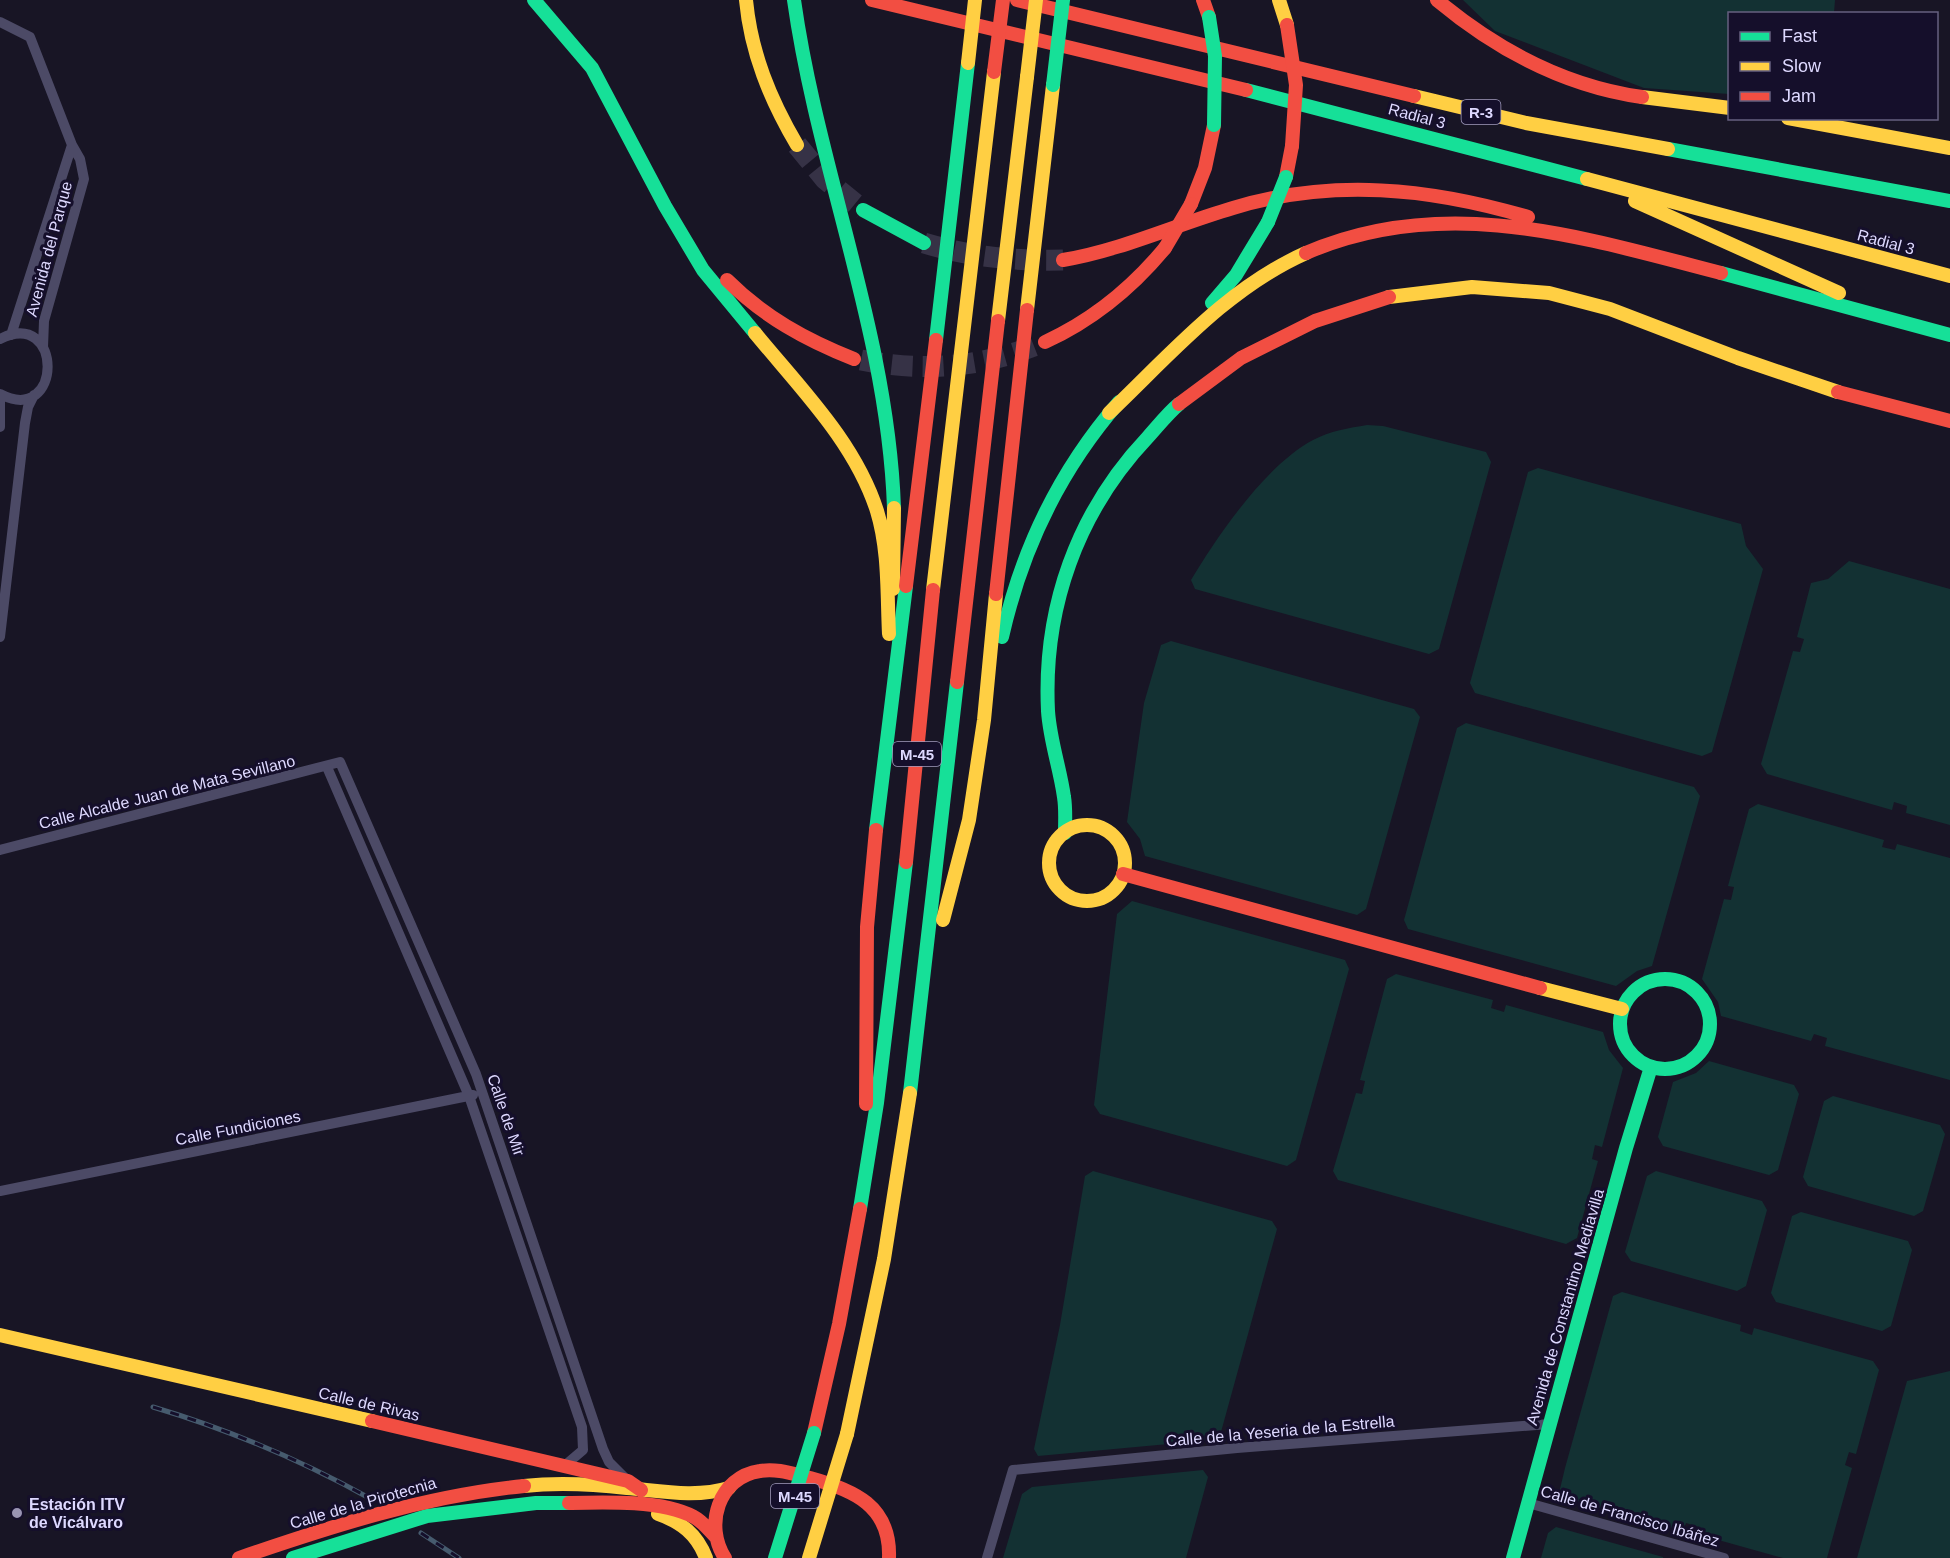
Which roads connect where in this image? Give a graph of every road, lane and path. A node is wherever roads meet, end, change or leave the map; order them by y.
1 (534, 0) edge
2 (746, 0) edge
3 (794, 0) edge
4 (872, 0) edge
5 (975, 0) edge
6 (1003, 0) edge
7 (1017, 0) edge
8 (1036, 0) edge
9 (1063, 0) edge
10 (1203, 0) edge
11 (1279, 0) edge
12 (1437, 0) edge
13 (0, 22) edge
14 (1728, 108) edge
15 (1799, 120) edge
16 (72, 145) junction
17 (797, 145) tunnel mouth
18 (1950, 148) edge
19 (1577, 174) junction
20 (1950, 201) edge
21 (665, 206) junction
22 (863, 210) tunnel mouth
23 (924, 243) tunnel mouth
24 (1623, 248) junction
25 (1063, 260) tunnel mouth
26 (1950, 276) edge
27 (1892, 317) junction
28 (1950, 335) edge
29 (4, 337) edge
30 (1045, 342) tunnel mouth
31 (43, 347) junction
32 (854, 359) tunnel mouth
33 (0, 394) edge
34 (34, 395) junction
35 (1109, 413) junction
36 (1950, 421) edge
37 (0, 427) edge
38 (0, 637) edge
39 (890, 645) junction
40 (984, 720) junction
41 (340, 762) joint
42 (883, 762) junction
43 (327, 767) junction
44 (1065, 797) junction
45 (1083, 826) junction
46 (1065, 833) junction
47 (0, 850) edge
48 (1123, 874) junction
49 (927, 971) junction
50 (1622, 1009) junction
51 (1651, 1066) junction
52 (483, 1093) junction
53 (469, 1096) junction
54 (870, 1138) junction
55 (0, 1191) edge
56 (0, 1335) edge
57 (1549, 1424) junction
58 (563, 1467) junction
59 (628, 1481) junction
60 (729, 1488) junction
61 (641, 1490) junction
62 (1528, 1503) junction
63 (635, 1504) junction
64 (715, 1536) junction
65 (890, 1551) edge
66 (1685, 1553) edge
67 (722, 1556) edge
68 (239, 1558) edge
69 (293, 1558) edge
70 (706, 1558) edge
71 (775, 1558) edge
72 (808, 1558) edge
73 (905, 1558) edge
74 (987, 1558) edge
75 (1513, 1558) edge
76 (1724, 1558) edge

1 - 21 main road
2 - 17 main road
3 - 39 main road
4 - 19 main road, Radial 3 / R-3
5 - 42 main road, bridge
6 - 54 main road, M-45, bridge
7 - 20 main road, Radial 3 / R-3
8 - 49 main road, M-45, bridge
9 - 40 main road, bridge
10 - 30 main road, bridge
11 - 35 main road, bridge
12 - 14 main road
13 - 16 street
15 - 18 main road
16 - 29 street, Avenida del Parque
16 - 31 street, Avenida del Parque
19 - 26 main road, Radial 3 / R-3
19 - 27 main road
21 - 32 main road
21 - 39 main road
22 - 23 main road
24 - 25 main road
24 - 27 main road
24 - 35 main road
27 - 28 main road
29 - 31 street
31 - 34 street, Avenida del Parque
33 - 34 street
33 - 37 street
34 - 38 street
35 - 40 main road
36 - 44 main road
39 - 42 main road
40 - 49 main road
41 - 43 street, Calle Alcalde Juan de Mata Sevillano
41 - 52 street, Calle de Mir
42 - 54 main road
43 - 47 street, Calle Alcalde Juan de Mata Sevillano
43 - 53 street, Calle de Mir
44 - 45 main road
44 - 46 main road
45 - 46 main road
45 - 48 main road
46 - 48 main road
48 - 50 main road
49 - 72 main road, M-45, bridge
50 - 51 main road
50 - 51 main road
51 - 57 main road, Avenida de Constantino Mediavilla
52 - 53 street, Calle Fundiciones
52 - 59 street, Calle de Mir
53 - 55 street, Calle Fundiciones
53 - 58 street, Calle de Mir
54 - 71 main road, M-45, bridge
56 - 58 main road, Calle de Rivas
57 - 62 main road, Avenida de Constantino Mediavilla
57 - 74 street, Calle de la Yeseria de la Estrella
58 - 59 main road, Calle de Rivas
59 - 61 main road, Calle de Rivas
60 - 61 main road
60 - 64 main road
60 - 65 main road
61 - 68 main road, Calle de la Pirotecnia
62 - 66 street, Calle de Francisco Ibáñez
62 - 75 main road, Avenida de Constantino Mediavilla
63 - 64 main road, Calle de la Pirotecnia
63 - 69 main road, Calle de la Pirotecnia
63 - 70 main road
64 - 67 main road
65 - 73 main road
66 - 76 street, Calle de Francisco Ibáñez

